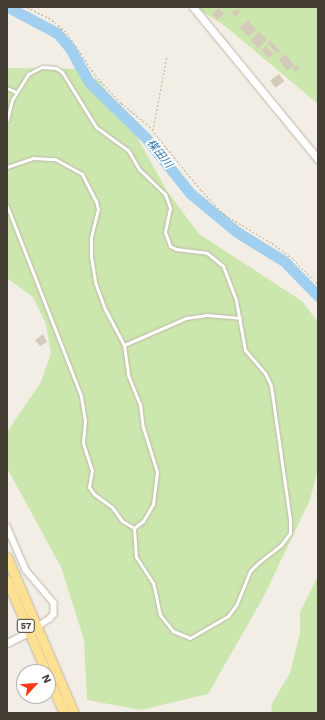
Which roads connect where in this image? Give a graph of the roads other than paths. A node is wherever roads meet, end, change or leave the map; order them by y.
1 (193, 7) edge
2 (7, 88) edge
3 (16, 92) junction
4 (7, 120) edge
5 (318, 159) edge
6 (7, 167) edge
7 (7, 206) edge
8 (240, 318) junction
9 (124, 345) junction
10 (7, 526) edge
11 (134, 528) junction
12 (7, 557) edge
13 (7, 580) edge
14 (33, 630) junction
15 (7, 643) edge
16 (44, 664) edge
17 (56, 695) edge
18 (64, 713) edge
19 (74, 713) edge

1 - 5 street
2 - 3 lane
3 - 4 lane
3 - 8 lane
6 - 9 lane
7 - 11 lane
8 - 9 lane
8 - 11 lane
9 - 11 lane
10 - 14 street
12 - 14 main road, 57
13 - 14 main road, 57
14 - 15 street
14 - 16 main road, 57
14 - 19 main road, 57
17 - 18 main road

